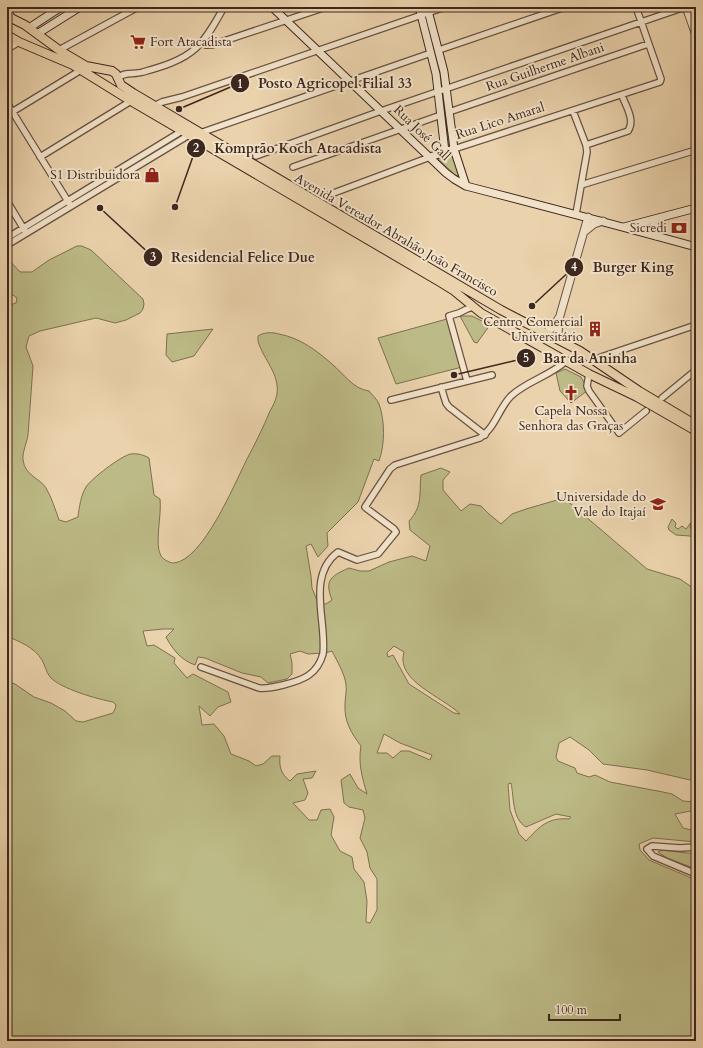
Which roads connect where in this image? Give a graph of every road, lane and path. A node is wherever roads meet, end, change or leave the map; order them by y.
1 (61, 7) edge
2 (80, 7) edge
3 (138, 7) edge
4 (224, 7) edge
5 (272, 7) edge
6 (326, 7) edge
7 (419, 7) edge
8 (445, 7) edge
9 (565, 7) edge
10 (636, 7) edge
11 (686, 7) edge
12 (7, 8) edge
13 (52, 9) edge
14 (428, 10) edge
15 (421, 15) junction
16 (9, 17) edge
17 (286, 20) junction
18 (57, 21) junction
19 (641, 22) junction
20 (29, 28) junction
21 (37, 34) junction
22 (696, 35) edge
23 (11, 39) edge
24 (201, 42) junction
25 (648, 44) junction
26 (7, 49) edge
27 (59, 50) junction
28 (318, 50) junction
29 (435, 51) junction
30 (82, 70) junction
31 (117, 78) junction
32 (350, 81) junction
33 (104, 84) junction
34 (446, 88) junction
35 (439, 91) junction
36 (623, 98) dead end
37 (131, 101) junction
38 (7, 103) edge
39 (154, 106) junction
40 (381, 111) junction
41 (573, 111) junction
42 (12, 112) junction
43 (449, 112) junction
44 (441, 115) junction
45 (400, 129) junction
46 (186, 133) junction
47 (200, 133) junction
48 (586, 145) junction
49 (454, 149) junction
50 (696, 150) edge
51 (445, 152) junction
52 (256, 156) dead end
53 (40, 157) junction
54 (430, 157) junction
55 (293, 167) dead end
56 (581, 185) junction
57 (466, 186) junction
58 (323, 197) dead end
59 (7, 202) edge
60 (69, 204) junction
61 (696, 208) edge
62 (576, 214) junction
63 (588, 217) junction
64 (656, 219) junction
65 (602, 221) junction
66 (643, 222) junction
67 (623, 227) junction
68 (25, 231) junction
69 (584, 232) junction
70 (644, 233) junction
71 (656, 236) junction
72 (7, 238) edge
73 (7, 245) edge
74 (696, 247) edge
75 (488, 302) junction
76 (473, 308) junction
77 (559, 319) junction
78 (696, 325) edge
79 (545, 333) junction
80 (561, 340) junction
81 (596, 360) junction
82 (566, 361) junction
83 (696, 370) edge
84 (589, 374) junction
85 (492, 375) dead end
86 (467, 381) junction
87 (442, 387) junction
88 (662, 398) dead end
89 (391, 400) dead end
90 (646, 411) dead end
91 (696, 425) edge
92 (696, 432) edge
93 (484, 435) junction
94 (201, 667) dead end
95 (696, 847) edge
96 (696, 874) edge

1 - 13 main road
2 - 18 main road
3 - 27 street
4 - 24 street
5 - 17 main road, Rua José Gall
6 - 17 street
7 - 15 main road
8 - 14 street
9 - 29 street
10 - 19 street
11 - 19 street
11 - 22 main road
12 - 16 street
13 - 18 street
13 - 20 main road
14 - 15 street
14 - 29 main road
15 - 28 street
15 - 29 main road
16 - 20 main road, Avenida Vereador Abrahão João Francisco
17 - 24 street
17 - 28 main road, Rua José Gall
18 - 21 main road
19 - 25 street
19 - 34 street
20 - 21 main road, Avenida Vereador Abrahão João Francisco
21 - 27 main road, Avenida Vereador Abrahão João Francisco
23 - 26 street
23 - 30 main road, Avenida Vereador Abrahão João Francisco
24 - 31 street
25 - 41 street, Rua Lico Amaral
25 - 43 street, Rua Guilherme Albani
27 - 31 main road, Avenida Vereador Abrahão João Francisco
28 - 32 main road, Rua José Gall
28 - 39 street
29 - 32 street
29 - 34 main road
29 - 35 main road
30 - 33 main road, Avenida Vereador Abrahão João Francisco
30 - 42 street
31 - 33 main road
31 - 39 main road, Avenida Vereador Abrahão João Francisco
32 - 40 main road, Rua José Gall
32 - 47 street
33 - 37 main road, Avenida Vereador Abrahão João Francisco
34 - 35 street
34 - 43 main road
35 - 40 street
35 - 44 main road
36 - 48 street
37 - 46 main road, Avenida Vereador Abrahão João Francisco
37 - 53 street
38 - 42 street
39 - 47 main road, Avenida Vereador Abrahão João Francisco
40 - 45 main road, Rua José Gall
40 - 52 street
41 - 48 street
41 - 49 street, Rua Lico Amaral
42 - 53 street
43 - 49 main road
44 - 45 street
44 - 51 main road
45 - 54 main road, Rua José Gall
45 - 55 street
46 - 60 street
46 - 76 main road, Avenida Vereador Abrahão João Francisco
47 - 75 main road, Avenida Vereador Abrahão João Francisco
48 - 56 street
49 - 51 main road, Rua Lico Amaral
49 - 57 main road
50 - 56 street
51 - 54 main road, Rua Lico Amaral
53 - 60 street
54 - 57 main road, Rua José Gall
54 - 58 street, Rua Lico Amaral
56 - 62 street
57 - 62 main road, Rua José Gall
59 - 68 street
60 - 68 street
61 - 64 main road
62 - 63 main road, Rua José Gall
63 - 65 main road, Rua José Gall
63 - 69 main road
64 - 66 main road
64 - 71 main road
65 - 67 main road, Rua José Gall
65 - 69 main road
66 - 67 main road
66 - 70 main road
67 - 70 main road, Rua José Gall
68 - 72 street
68 - 73 street
69 - 77 main road
70 - 71 main road, Rua José Gall
71 - 74 main road, Rua José Gall
75 - 76 main road
75 - 79 main road, Avenida Vereador Abrahão João Francisco
76 - 82 main road, Avenida Vereador Abrahão João Francisco
76 - 86 street
77 - 79 main road
77 - 80 main road
78 - 81 street
79 - 80 main road, Avenida Vereador Abrahão João Francisco
80 - 81 main road, Avenida Vereador Abrahão João Francisco
81 - 84 main road
81 - 91 main road, Avenida Vereador Abrahão João Francisco
82 - 84 main road, Avenida Vereador Abrahão João Francisco
82 - 93 street
83 - 88 street
84 - 90 street
84 - 92 main road, Avenida Vereador Abrahão João Francisco
85 - 86 street
86 - 87 street
87 - 89 street
87 - 93 street
93 - 94 street
95 - 96 street

